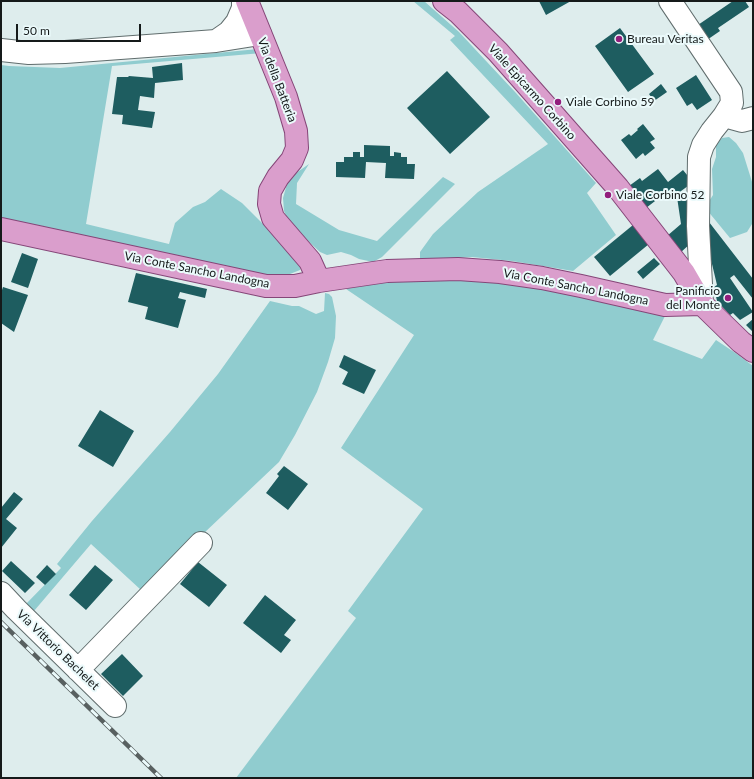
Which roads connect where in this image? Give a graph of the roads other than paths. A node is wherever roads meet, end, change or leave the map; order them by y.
1 (244, 1) edge
2 (247, 1) edge
3 (444, 1) edge
4 (670, 1) edge
5 (260, 34) junction
6 (216, 41) junction
7 (1, 50) edge
8 (724, 116) junction
9 (753, 118) edge
10 (1, 229) edge
11 (692, 268) junction
12 (319, 281) junction
13 (702, 304) junction
14 (753, 351) edge
15 (201, 543) dead end
16 (1, 593) edge
17 (78, 670) junction
18 (115, 706) dead end

1 - 6 street
2 - 5 main road, Via della Batteria
3 - 11 main road, Viale Epicarmo Corbino
4 - 8 street
5 - 6 street
5 - 12 main road, Via della Batteria
6 - 7 street
8 - 9 street
8 - 11 street
10 - 12 main road, Via Conte Sancho Landogna
11 - 13 main road, Viale Epicarmo Corbino
12 - 13 main road, Via Conte Sancho Landogna
13 - 14 main road, Viale Epicarmo Corbino
15 - 17 street
16 - 17 street, Via Vittorio Bachelet
17 - 18 street, Via Vittorio Bachelet

